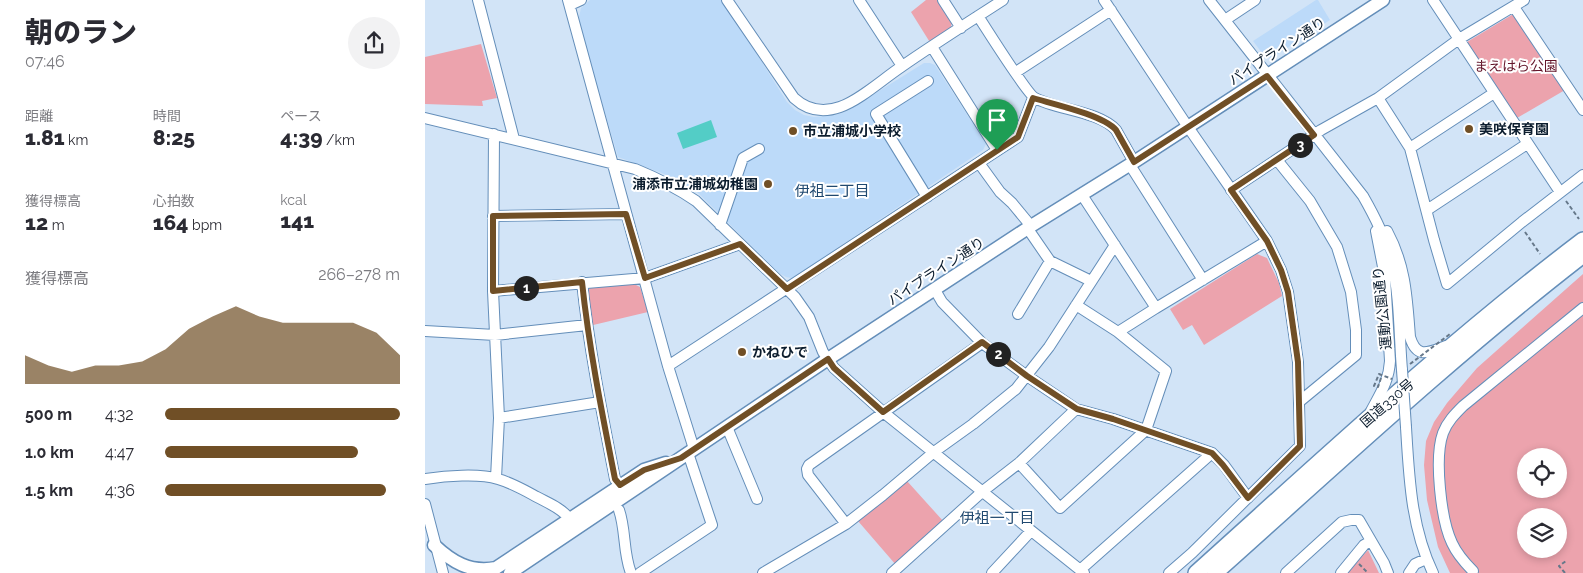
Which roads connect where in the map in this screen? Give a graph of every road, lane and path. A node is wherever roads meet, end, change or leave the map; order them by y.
1 (478, 0) edge
2 (581, 0) edge
3 (727, 0) edge
4 (859, 0) edge
5 (943, 0) edge
6 (1003, 0) edge
7 (1104, 0) edge
8 (1209, 0) edge
9 (1255, 0) edge
10 (1383, 0) edge
11 (1433, 0) edge
12 (1524, 0) edge
13 (569, 3) edge
14 (1515, 7) junction
15 (1111, 10) junction
16 (978, 16) junction
17 (1225, 20) junction
18 (961, 28) junction
19 (1459, 40) junction
20 (932, 46) junction
21 (902, 66) junction
22 (1016, 72) junction
23 (1267, 76) junction
24 (928, 81) dead end
25 (1494, 93) junction
26 (1033, 98) junction
27 (1377, 98) junction
28 (1583, 110) edge
29 (425, 118) edge
30 (1188, 127) junction
31 (493, 134) junction
32 (1314, 135) junction
33 (515, 139) junction
34 (1527, 144) junction
35 (1409, 148) junction
36 (759, 149) dead end
37 (997, 150) junction
38 (1277, 160) junction
39 (613, 163) junction
40 (979, 163) junction
41 (1132, 164) junction
42 (1583, 175) edge
43 (1231, 190) junction
44 (1560, 192) junction
45 (1082, 195) junction
46 (927, 197) junction
47 (1427, 210) junction
48 (1371, 211) junction
49 (626, 214) junction
50 (493, 216) junction
51 (1579, 219) dead end
52 (1519, 224) junction
53 (720, 225) junction
54 (1029, 227) junction
55 (1583, 240) edge
56 (1267, 241) junction
57 (740, 244) junction
58 (1115, 245) junction
59 (1540, 254) dead end
60 (1050, 260) junction
61 (1581, 260) edge
62 (645, 278) junction
63 (1203, 280) junction
64 (1091, 281) junction
65 (582, 282) junction
66 (787, 289) junction
67 (935, 290) junction
68 (493, 291) junction
69 (1076, 305) junction
70 (1155, 308) junction
71 (1583, 308) edge
72 (1018, 314) dead end
73 (587, 325) junction
74 (425, 331) edge
75 (1118, 332) junction
76 (495, 336) junction
77 (1452, 339) junction
78 (982, 342) junction
79 (828, 359) junction
80 (668, 366) junction
81 (1405, 367) junction
82 (1027, 376) junction
83 (1381, 378) dead end
84 (1395, 381) dead end
85 (600, 402) junction
86 (1299, 402) junction
87 (1077, 409) junction
88 (883, 412) junction
89 (499, 418) junction
90 (1367, 420) junction
91 (727, 428) junction
92 (1146, 430) junction
93 (934, 452) junction
94 (688, 453) junction
95 (1212, 453) junction
96 (1019, 463) junction
97 (496, 478) junction
98 (425, 479) edge
99 (620, 485) junction
100 (983, 491) junction
101 (757, 498) dead end
102 (1248, 498) junction
103 (425, 504) edge
104 (619, 510) junction
105 (569, 518) junction
106 (846, 524) junction
107 (1031, 531) junction
108 (1371, 541) junction
109 (435, 545) junction
110 (1354, 559) junction
111 (1426, 559) junction
112 (1566, 560) dead end
113 (1473, 571) dead end
114 (1082, 572) edge
115 (1219, 572) edge
116 (443, 573) edge
117 (510, 573) edge
118 (526, 573) edge
119 (631, 573) edge
120 (640, 573) edge
121 (763, 573) edge
122 (892, 573) edge
123 (992, 573) edge
124 (1169, 573) edge
125 (1197, 573) edge
126 (1286, 573) edge
127 (1341, 573) edge
128 (1368, 573) edge
129 (1388, 573) edge
130 (1409, 573) edge
131 (1433, 573) edge
132 (1565, 573) edge

1 - 33 street
2 - 13 street
3 - 21 street
4 - 21 street
5 - 18 street
6 - 16 street
7 - 15 street
8 - 17 street, 運動公園通り
9 - 17 street
10 - 23 main road, パイプライン通り
11 - 19 street
12 - 14 street
13 - 39 street
14 - 19 street
14 - 28 street
15 - 22 street
15 - 30 street
16 - 18 street
16 - 22 street
17 - 23 street, 運動公園通り
18 - 20 street
19 - 25 street
19 - 27 street
20 - 21 street
20 - 37 street
22 - 26 street
23 - 30 main road, パイプライン通り
23 - 32 street, 運動公園通り
24 - 46 street
25 - 34 street
25 - 35 street
26 - 37 street
26 - 41 street
27 - 32 street
27 - 35 street
29 - 31 street
30 - 41 main road, パイプライン通り
30 - 43 street
31 - 33 street
31 - 50 street
32 - 38 street
32 - 48 street, 運動公園通り
33 - 39 street
34 - 44 street
34 - 47 street
35 - 47 street
36 - 53 street
37 - 40 street
38 - 43 street
38 - 86 street
39 - 49 street
39 - 53 street
40 - 46 street
40 - 54 street
41 - 45 main road, パイプライン通り
41 - 63 street
42 - 44 street
43 - 56 street
44 - 51 path
44 - 52 street
45 - 54 main road, パイプライン通り
45 - 58 street
46 - 66 street
47 - 52 street
48 - 77 street
48 - 81 street, 運動公園通り
48 - 90 street
49 - 50 street
49 - 62 street
50 - 68 street
52 - 59 path
53 - 57 street
54 - 60 street
54 - 67 main road, パイプライン通り
55 - 77 highway, 国道330号
56 - 63 street
56 - 86 street
57 - 62 street
57 - 66 street
58 - 64 street
58 - 70 street
60 - 64 street
60 - 72 street
61 - 115 highway, 国道330号
62 - 65 street
62 - 80 street
63 - 70 street
64 - 69 street
65 - 68 street
65 - 73 street
66 - 79 street
66 - 80 street
67 - 78 street
67 - 79 main road, パイプライン通り
68 - 76 street
69 - 75 street
69 - 82 street
70 - 75 street
71 - 113 street
73 - 76 street
73 - 85 street
74 - 76 street
75 - 92 street
76 - 89 street
77 - 81 path, bridge
77 - 90 highway, 国道330号
78 - 82 street
78 - 88 street
79 - 88 street
79 - 91 main road, パイプライン通り
80 - 94 street
81 - 111 street, 運動公園通り, bridge
82 - 87 street
82 - 93 street
83 - 84 path, bridge
85 - 89 street
85 - 99 street
86 - 102 street
87 - 92 street
87 - 96 street
88 - 93 street
88 - 106 street
89 - 97 street
90 - 125 highway, 国道330号
91 - 94 main road, パイプライン通り
91 - 101 street
92 - 95 street
92 - 96 street
93 - 100 street
93 - 106 street
94 - 99 main road
94 - 104 main road
94 - 117 main road, パイプライン通り
94 - 120 street
95 - 102 street
95 - 114 street
96 - 100 street
97 - 98 street
97 - 105 street
99 - 105 main road
100 - 107 street
100 - 122 street
102 - 124 street
103 - 109 street
104 - 118 main road
104 - 119 street
105 - 109 main road
106 - 121 street
107 - 114 street
107 - 123 street
108 - 110 street
108 - 126 street
108 - 129 street
109 - 116 street
110 - 127 street
110 - 128 path
111 - 130 street
111 - 131 street, 運動公園通り
112 - 132 path

